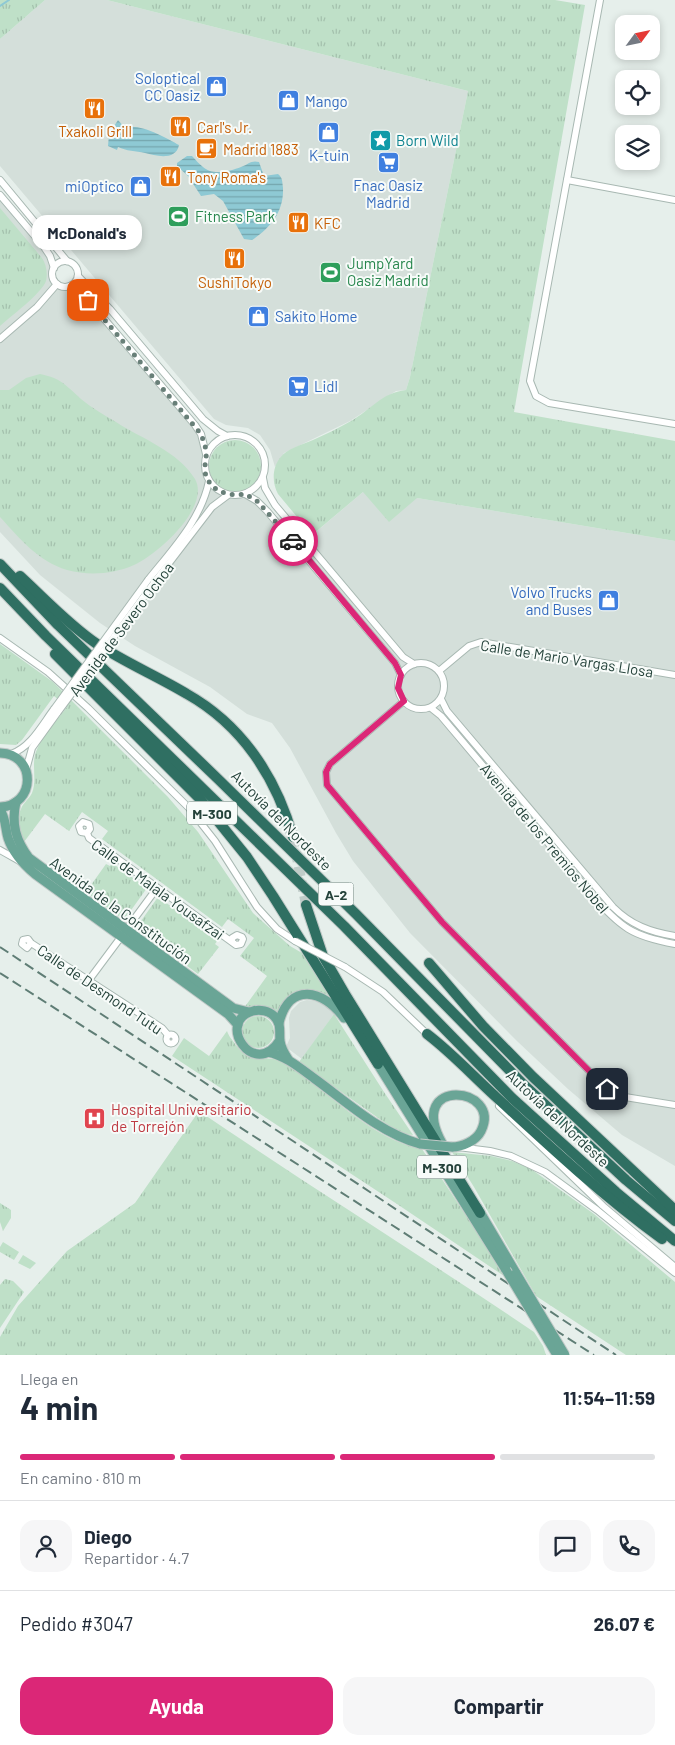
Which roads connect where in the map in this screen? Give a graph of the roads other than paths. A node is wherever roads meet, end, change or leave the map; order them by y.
1 (600, 0) edge
2 (0, 180) edge
3 (568, 180) junction
4 (0, 195) edge
5 (675, 200) edge
6 (67, 261) junction
7 (54, 268) junction
8 (78, 276) junction
9 (57, 284) junction
10 (70, 286) junction
11 (0, 339) edge
12 (675, 424) edge
13 (227, 436) junction
14 (206, 454) junction
15 (263, 478) junction
16 (209, 482) junction
17 (245, 494) junction
18 (228, 495) junction
19 (0, 558) edge
20 (0, 564) edge
21 (151, 582) junction
22 (0, 588) edge
23 (0, 598) edge
24 (0, 638) edge
25 (414, 664) junction
26 (439, 671) junction
27 (401, 675) junction
28 (675, 675) edge
29 (441, 699) junction
30 (404, 701) junction
31 (431, 708) junction
32 (56, 710) junction
33 (0, 753) edge
34 (11, 754) junction
35 (26, 770) junction
36 (16, 802) junction
37 (0, 809) edge
38 (86, 833) dead end
39 (293, 837) tunnel mouth
40 (0, 850) edge
41 (23, 864) junction
42 (157, 888) junction
43 (306, 905) tunnel mouth
44 (124, 933) junction
45 (675, 936) edge
46 (232, 941) dead end
47 (31, 943) dead end
48 (675, 944) edge
49 (429, 962) dead end
50 (90, 980) junction
51 (249, 1012) junction
52 (279, 1023) junction
53 (238, 1025) junction
54 (427, 1034) junction
55 (168, 1035) dead end
56 (280, 1040) junction
57 (268, 1052) junction
58 (288, 1060) junction
59 (378, 1064) junction
60 (675, 1105) edge
61 (453, 1147) junction
62 (675, 1210) edge
63 (480, 1213) junction
64 (675, 1221) edge
65 (675, 1242) edge
66 (675, 1248) edge
67 (675, 1267) edge
68 (675, 1273) edge
69 (557, 1355) edge
70 (565, 1355) edge

1 - 3 street
2 - 6 street
3 - 5 street
3 - 12 street
4 - 7 street
6 - 7 street
6 - 8 street
7 - 9 street
8 - 10 street
8 - 13 street
9 - 10 street
9 - 11 street
10 - 14 street
13 - 14 street
13 - 15 street
14 - 16 street
15 - 17 street
15 - 25 street
16 - 18 street
16 - 21 street, Avenida de Severo Ochoa
17 - 18 street
17 - 27 street
18 - 21 street, Avenida de Severo Ochoa
19 - 39 highway
20 - 64 highway, Autovía del Nordeste / A-2
21 - 32 street, Avenida de Severo Ochoa, bridge
22 - 65 highway, Autovía del Nordeste / A-2
23 - 59 highway, M-300
24 - 54 street, bridge
25 - 26 street
25 - 27 street
26 - 28 street, Calle de Mario Vargas Llosa
26 - 29 street
27 - 30 street
29 - 31 street
29 - 45 street, Avenida de los Premios Nobel
30 - 31 street
30 - 60 street
31 - 48 street, Avenida de los Premios Nobel
32 - 34 street, Avenida de Severo Ochoa
32 - 35 street, Avenida de Severo Ochoa
33 - 34 main road
34 - 35 main road
35 - 36 main road
36 - 37 main road
36 - 44 main road, Avenida de la Constitución
37 - 41 main road, Avenida de la Constitución
38 - 42 street, Calle de Malala Yousafzai
40 - 41 street
41 - 44 main road, Avenida de la Constitución
42 - 44 street
42 - 46 street, Calle de Malala Yousafzai
43 - 63 highway, M-300
44 - 50 street
44 - 51 main road, Avenida de la Constitución
44 - 53 main road, Avenida de la Constitución
47 - 50 street, Calle de Desmond Tutu
49 - 62 highway
50 - 55 street, Calle de Desmond Tutu
51 - 52 main road
51 - 53 main road
52 - 56 main road
52 - 59 main road
53 - 57 main road
54 - 66 highway
54 - 67 street
56 - 57 main road
56 - 58 main road
57 - 58 main road
58 - 61 main road, bridge
59 - 69 main road, M-300, bridge
61 - 63 main road
61 - 68 street
63 - 70 main road, M-300, bridge

